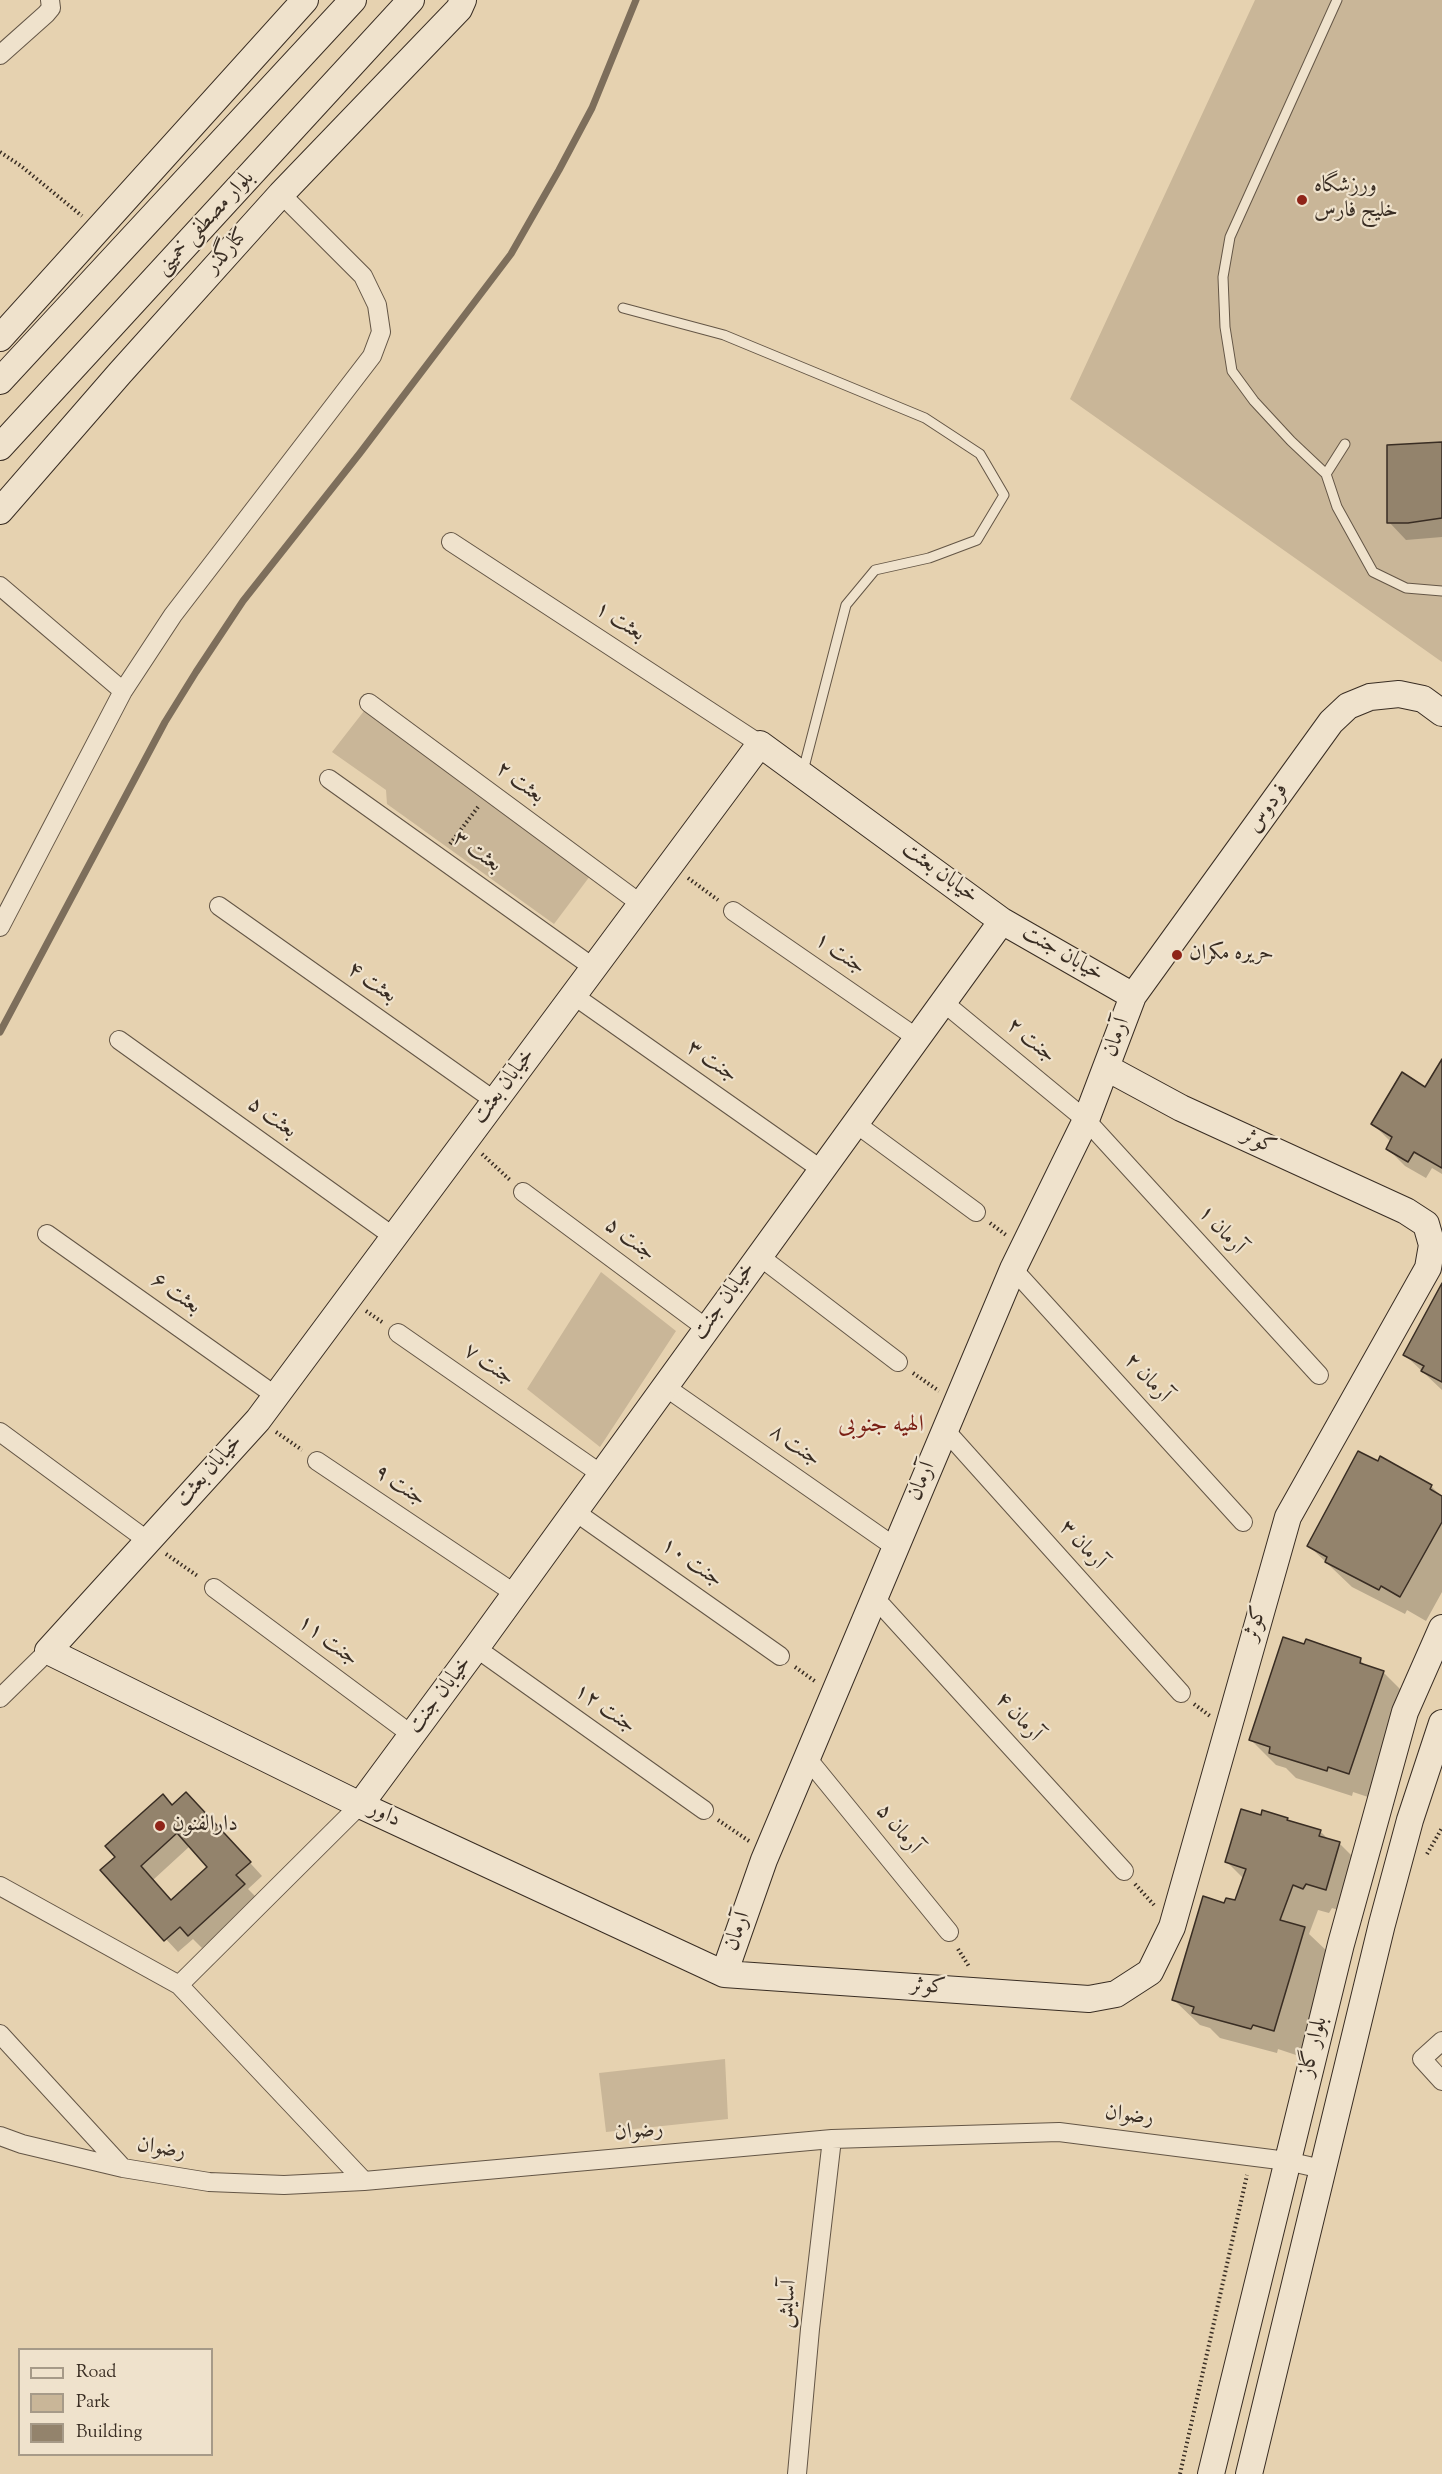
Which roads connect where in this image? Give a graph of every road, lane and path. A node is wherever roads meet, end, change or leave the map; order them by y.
1 (304, 0) edge
2 (353, 0) edge
3 (411, 0) edge
4 (463, 0) edge
5 (1337, 0) edge
6 (50, 1) edge
7 (0, 55) edge
8 (0, 152) edge
9 (281, 194) junction
10 (98, 230) junction
11 (623, 308) dead end
12 (0, 338) edge
13 (0, 381) edge
14 (1345, 444) dead end
15 (0, 447) edge
16 (1326, 474) junction
17 (0, 511) edge
18 (452, 542) dead end
19 (0, 586) edge
20 (1442, 591) edge
21 (123, 691) junction
22 (369, 703) dead end
23 (1442, 713) edge
24 (760, 744) junction
25 (802, 773) junction
26 (329, 779) dead end
27 (489, 792) junction
28 (440, 857) junction
29 (670, 865) junction
30 (641, 904) junction
31 (219, 906) dead end
32 (733, 911) joint
33 (1002, 921) junction
34 (0, 927) edge
35 (594, 968) junction
36 (573, 995) junction
37 (1133, 996) junction
38 (943, 1002) junction
39 (917, 1038) junction
40 (119, 1040) dead end
41 (1107, 1068) junction
42 (495, 1101) junction
43 (1086, 1120) junction
44 (855, 1123) junction
45 (466, 1139) junction
46 (822, 1170) junction
47 (523, 1192) joint
48 (976, 1212) joint
49 (47, 1234) dead end
50 (394, 1237) junction
51 (759, 1256) junction
52 (1018, 1258) junction
53 (349, 1298) junction
54 (706, 1328) junction
55 (398, 1333) joint
56 (898, 1362) joint
57 (1319, 1375) dead end
58 (664, 1386) junction
59 (276, 1396) junction
60 (956, 1404) junction
61 (258, 1420) junction
62 (945, 1430) junction
63 (0, 1432) edge
64 (317, 1461) joint
65 (600, 1474) junction
66 (574, 1511) junction
67 (1243, 1522) dead end
68 (148, 1540) junction
69 (896, 1547) junction
70 (214, 1588) joint
71 (514, 1593) junction
72 (874, 1597) junction
73 (1442, 1628) edge
74 (476, 1648) junction
75 (48, 1651) junction
76 (780, 1656) joint
77 (3, 1689) edge
78 (1181, 1693) joint
79 (834, 1695) junction
80 (1442, 1723) edge
81 (1227, 1730) junction
82 (412, 1735) junction
83 (807, 1758) junction
84 (360, 1805) junction
85 (704, 1810) joint
86 (767, 1853) junction
87 (1124, 1871) joint
88 (0, 1886) edge
89 (1172, 1927) junction
90 (949, 1932) joint
91 (724, 1974) junction
92 (179, 1985) junction
93 (985, 1992) junction
94 (0, 2034) edge
95 (1442, 2041) edge
96 (1442, 2081) edge
97 (0, 2136) edge
98 (832, 2139) junction
99 (1251, 2156) junction
100 (1287, 2161) junction
101 (123, 2168) junction
102 (1322, 2169) junction
103 (364, 2181) junction
104 (797, 2474) edge
105 (1180, 2474) edge
106 (1211, 2474) edge
107 (1249, 2474) edge

1 - 10 street
2 - 13 street, بلوار مصطفی خمینی
3 - 15 street, بلوار مصطفی خمینی
4 - 9 street, کنارگذر
5 - 16 lane
6 - 7 street
8 - 10 path
9 - 17 street, کنارگذر
9 - 21 street
10 - 12 street
11 - 25 lane
14 - 16 lane
16 - 20 lane
18 - 24 street, بعثت ۱
19 - 21 street
21 - 34 street
22 - 27 street, بعثت ۲
23 - 37 street, فردوس
24 - 25 street, خیابان بعثت
24 - 29 street, خیابان بعثت
25 - 33 street, خیابان بعثت
26 - 28 street, بعثت ۳
27 - 28 path
27 - 30 street, بعثت ۲
28 - 35 street, بعثت ۳
29 - 30 street, خیابان بعثت
29 - 32 path
30 - 35 street, خیابان بعثت
31 - 42 street, بعثت ۴
32 - 39 street, جنت ۱
33 - 37 street, خیابان جنت
33 - 38 street, خیابان جنت
35 - 36 street, خیابان بعثت
36 - 42 street, خیابان بعثت
36 - 46 street, جنت ۳
37 - 41 street, آرمان
38 - 39 street, خیابان جنت
38 - 43 street, جنت ۲
39 - 44 street, خیابان جنت
40 - 50 street, بعثت ۵
41 - 43 street, آرمان
41 - 81 street, کوثر
42 - 45 street, خیابان بعثت
43 - 52 street, آرمان
43 - 57 street, آرمان ۱
44 - 46 street, خیابان جنت
44 - 48 street
45 - 47 path
45 - 50 street, خیابان بعثت
46 - 51 street, خیابان جنت
47 - 54 street, جنت ۵
48 - 52 path
49 - 59 street, بعثت ۶
50 - 53 street, خیابان بعثت
51 - 54 street, خیابان جنت
51 - 56 street
52 - 60 street, آرمان
52 - 67 street, آرمان ۲
53 - 55 path
53 - 59 street, خیابان بعثت
54 - 58 street, خیابان جنت
55 - 65 street, جنت ۷
56 - 60 path
58 - 65 street, خیابان جنت
58 - 69 street, جنت ۸
59 - 61 street, خیابان بعثت
60 - 62 street, آرمان
61 - 64 path
61 - 68 street, خیابان بعثت
62 - 69 street, آرمان
62 - 78 street, آرمان ۳
63 - 68 street
64 - 71 street, جنت ۹
65 - 66 street, خیابان جنت
66 - 71 street, خیابان جنت
66 - 76 street, جنت ۱۰
68 - 70 path
68 - 75 street, خیابان بعثت
69 - 72 street, آرمان
70 - 82 street, جنت ۱۱
71 - 74 street, خیابان جنت
72 - 79 street, آرمان
72 - 87 street, آرمان ۴
73 - 100 street, بلوار گاز
74 - 82 street, خیابان جنت
74 - 85 street, جنت ۱۲
75 - 77 street
75 - 84 street, داور
76 - 79 path
78 - 81 path
79 - 83 street, آرمان
80 - 102 street, بلوار گاز
81 - 89 street, کوثر
82 - 84 street, خیابان جنت
83 - 86 street, آرمان
83 - 90 street, آرمان ۵
84 - 91 street, داور
84 - 92 street
85 - 86 path
86 - 91 street, آرمان
87 - 89 path
88 - 92 street
89 - 93 street, کوثر
90 - 93 path
91 - 93 street, کوثر
92 - 103 street
94 - 101 street
95 - 96 street
97 - 101 street, رضوان
98 - 99 street, رضوان
98 - 103 street, رضوان
98 - 104 street, آسایش
99 - 100 street, رضوان
99 - 105 path
100 - 102 street, رضوان
100 - 106 street, بلوار گاز
101 - 103 street, رضوان
102 - 107 street, بلوار گاز

